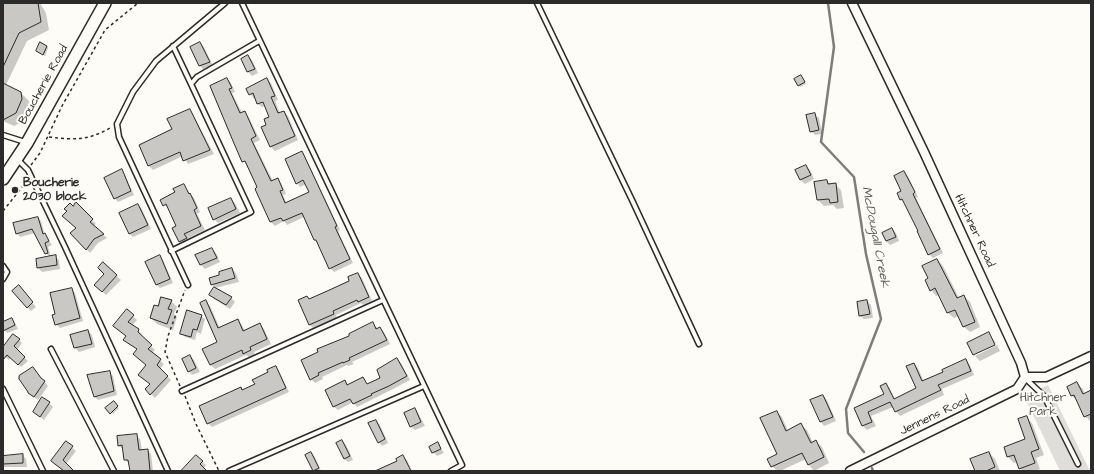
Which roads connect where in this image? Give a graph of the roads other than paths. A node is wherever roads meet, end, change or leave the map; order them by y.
1 (106, 3) edge
2 (225, 3) edge
3 (242, 3) edge
4 (537, 3) edge
5 (852, 3) edge
6 (259, 41) junction
7 (173, 46) junction
8 (191, 84) junction
9 (3, 135) edge
10 (27, 143) junction
11 (16, 158) junction
12 (3, 178) edge
13 (171, 251) junction
14 (3, 266) edge
15 (3, 279) edge
16 (188, 285) road end
17 (383, 300) junction
18 (699, 344) dead end
19 (51, 349) dead end
20 (1091, 356) edge
21 (1025, 378) junction
22 (424, 386) junction
23 (3, 389) edge
24 (182, 391) road end
25 (1078, 464) dead end
26 (43, 471) edge
27 (114, 471) edge
28 (168, 471) edge
29 (229, 471) edge
30 (451, 471) edge
31 (850, 471) edge

1 - 10 main road, Boucherie Road
2 - 7 lane
3 - 6 lane
4 - 18 lane
5 - 21 street, Hitchner Road
6 - 8 lane
6 - 17 lane
7 - 8 lane
7 - 13 lane
8 - 13 lane
9 - 10 lane
10 - 11 main road, Boucherie Road
11 - 12 main road, Boucherie Road
11 - 28 lane
13 - 16 lane
14 - 15 lane
17 - 22 lane
17 - 24 lane
19 - 27 lane
20 - 21 street
21 - 25 lane, Hitchner Road
21 - 31 street, Jennens Road
22 - 29 lane
22 - 30 lane
23 - 26 lane

